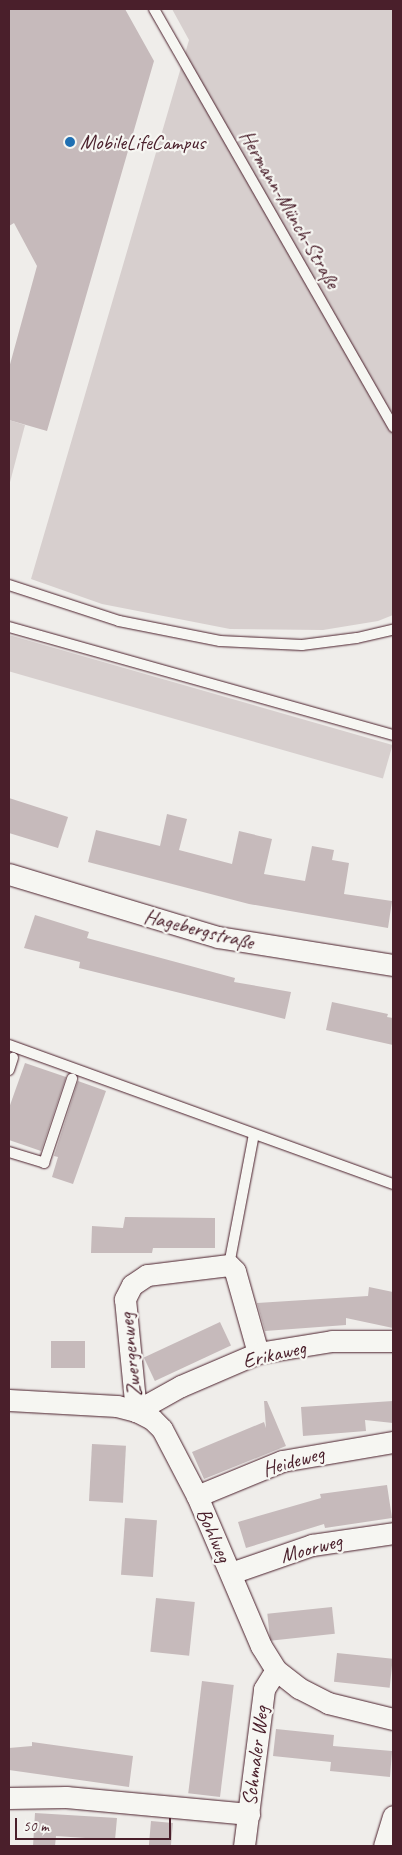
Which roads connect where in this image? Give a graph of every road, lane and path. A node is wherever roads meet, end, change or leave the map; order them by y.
1 (154, 9) edge
2 (393, 427) edge
3 (9, 585) edge
4 (9, 626) edge
5 (393, 630) edge
6 (393, 735) edge
7 (9, 874) edge
8 (393, 965) edge
9 (9, 1045) edge
10 (13, 1058) dead end
11 (9, 1070) edge
12 (72, 1079) dead end
13 (254, 1134) junction
14 (9, 1152) edge
15 (393, 1184) edge
16 (229, 1265) junction
17 (393, 1341) edge
18 (258, 1353) junction
19 (9, 1400) edge
20 (136, 1411) junction
21 (393, 1442) edge
22 (197, 1496) junction
23 (393, 1533) edge
24 (232, 1573) junction
25 (276, 1670) junction
26 (393, 1720) edge
27 (9, 1798) edge
28 (248, 1814) junction
29 (393, 1816) edge
30 (388, 1840) edge
31 (244, 1846) edge

1 - 2 lane, Hermann-Münch-Straße
3 - 5 lane
4 - 6 lane
7 - 8 street, Hagebergstraße
9 - 13 lane
10 - 11 lane
12 - 14 lane
13 - 15 lane
13 - 16 lane
16 - 18 street
16 - 20 street, Zwergenweg
17 - 18 street, Erikaweg
18 - 20 street, Erikaweg
19 - 20 street, Bohlweg
20 - 22 street, Bohlweg
21 - 22 street, Heideweg
22 - 24 street, Bohlweg
23 - 24 street, Moorweg
24 - 25 street, Bohlweg
25 - 26 street, Bohlweg
25 - 28 street, Schmaler Weg
27 - 28 street
28 - 31 street, Schmaler Weg
29 - 30 street

